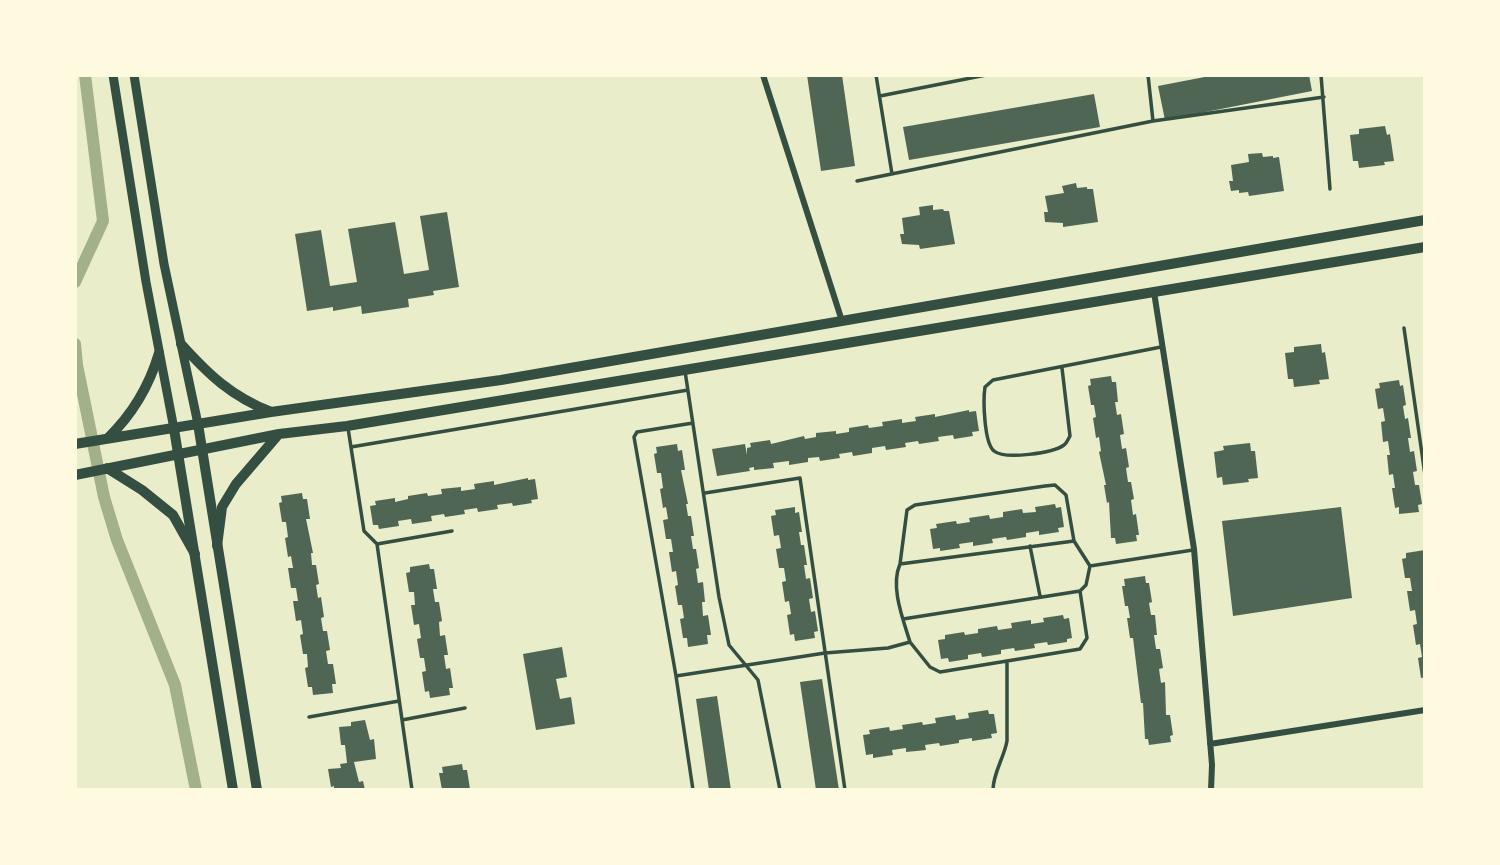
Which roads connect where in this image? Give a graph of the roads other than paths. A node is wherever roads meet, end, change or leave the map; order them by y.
1 (113, 75) edge
2 (134, 75) edge
3 (763, 75) edge
4 (876, 75) edge
5 (986, 75) edge
6 (1148, 75) edge
7 (1321, 75) edge
8 (880, 96) junction
9 (1324, 97) junction
10 (1153, 121) junction
11 (892, 174) junction
12 (857, 181) dead end
13 (1331, 189) dead end
14 (1425, 220) edge
15 (1425, 247) edge
16 (1154, 292) junction
17 (842, 321) junction
18 (1404, 328) dead end
19 (181, 344) junction
20 (1163, 346) junction
21 (159, 353) junction
22 (1062, 368) junction
23 (685, 370) junction
24 (688, 390) junction
25 (271, 412) junction
26 (693, 423) junction
27 (198, 424) junction
28 (347, 426) junction
29 (174, 429) junction
30 (119, 432) junction
31 (279, 434) junction
32 (75, 444) edge
33 (351, 447) junction
34 (202, 450) junction
35 (178, 454) junction
36 (107, 468) junction
37 (78, 474) edge
38 (1425, 475) edge
39 (704, 493) junction
40 (452, 531) dead end
41 (1074, 541) junction
42 (377, 544) junction
43 (217, 546) junction
44 (1030, 547) junction
45 (1194, 549) junction
46 (195, 554) junction
47 (900, 564) junction
48 (1090, 565) junction
49 (1080, 591) junction
50 (1040, 597) junction
51 (903, 619) junction
52 (910, 642) junction
53 (825, 653) junction
54 (1007, 661) junction
55 (746, 665) junction
56 (676, 676) junction
57 (399, 701) junction
58 (465, 708) dead end
59 (1425, 710) edge
60 (309, 717) dead end
61 (402, 720) junction
62 (1210, 744) junction
63 (233, 790) edge
64 (257, 790) edge
65 (412, 790) edge
66 (693, 790) edge
67 (780, 790) edge
68 (845, 790) edge
69 (993, 790) edge
70 (1211, 790) edge

1 - 21 main road
2 - 19 main road
3 - 17 street
4 - 8 lane
5 - 8 lane
6 - 10 lane
7 - 9 lane
8 - 11 lane
9 - 10 lane
9 - 13 lane
10 - 11 lane
11 - 12 lane
14 - 17 highway
15 - 16 highway
16 - 20 street
16 - 23 highway
17 - 25 highway
18 - 38 lane
19 - 25 highway
19 - 27 main road
20 - 22 lane
20 - 45 street
21 - 29 main road
21 - 30 highway
22 - 22 lane
23 - 24 lane
23 - 28 highway
24 - 26 lane
24 - 33 lane
25 - 27 highway
26 - 39 lane
26 - 56 lane
27 - 29 highway
27 - 34 main road
28 - 31 highway
28 - 33 lane
29 - 30 highway
29 - 35 main road
30 - 32 highway
31 - 34 highway
31 - 43 highway
33 - 42 lane
34 - 35 highway
34 - 43 main road
35 - 36 highway
35 - 46 main road
36 - 37 highway
36 - 46 highway
39 - 53 lane
39 - 55 lane
40 - 42 lane
41 - 44 lane
41 - 47 lane
41 - 48 lane
42 - 57 lane
43 - 64 main road
44 - 47 lane
44 - 50 lane
45 - 48 lane
45 - 62 street
46 - 63 main road
47 - 51 lane
48 - 49 lane
49 - 50 lane
49 - 54 lane
50 - 51 lane
51 - 52 lane
52 - 53 lane
52 - 54 lane
53 - 55 lane
53 - 68 lane
54 - 69 lane
55 - 56 lane
55 - 67 lane
56 - 66 lane
57 - 60 lane
57 - 61 lane
58 - 61 lane
59 - 62 street
61 - 65 lane
62 - 70 street

